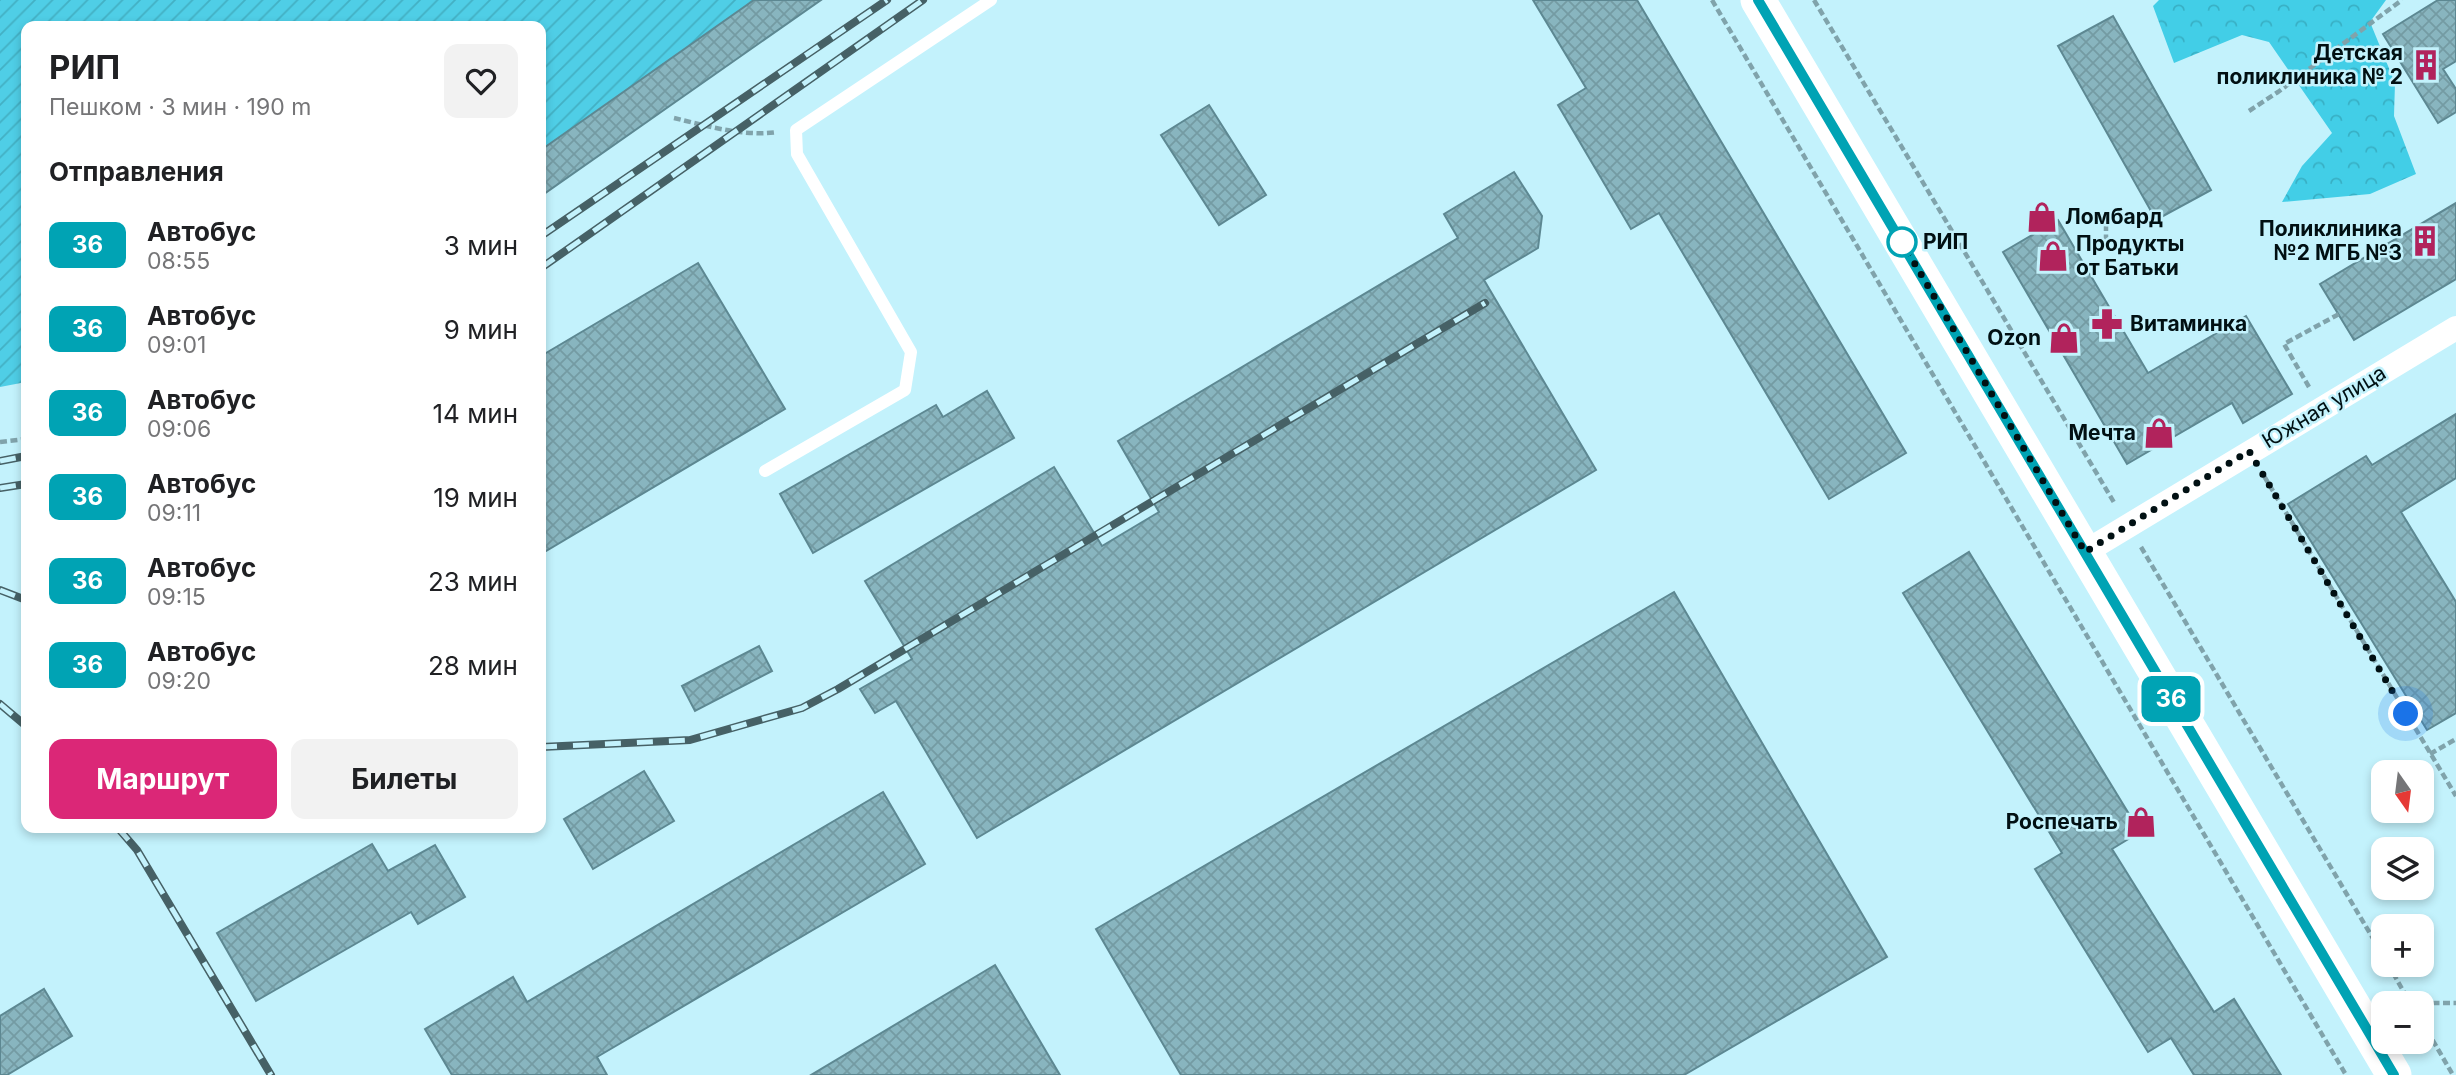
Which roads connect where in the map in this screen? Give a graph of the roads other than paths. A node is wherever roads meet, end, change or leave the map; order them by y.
1 (991, 0) edge
2 (1758, 0) edge
3 (2456, 328) edge
4 (765, 471) dead end
5 (2085, 552) junction
6 (2394, 1075) edge

1 - 4 lane
2 - 5 street
3 - 5 street, Южная улица
5 - 6 street

